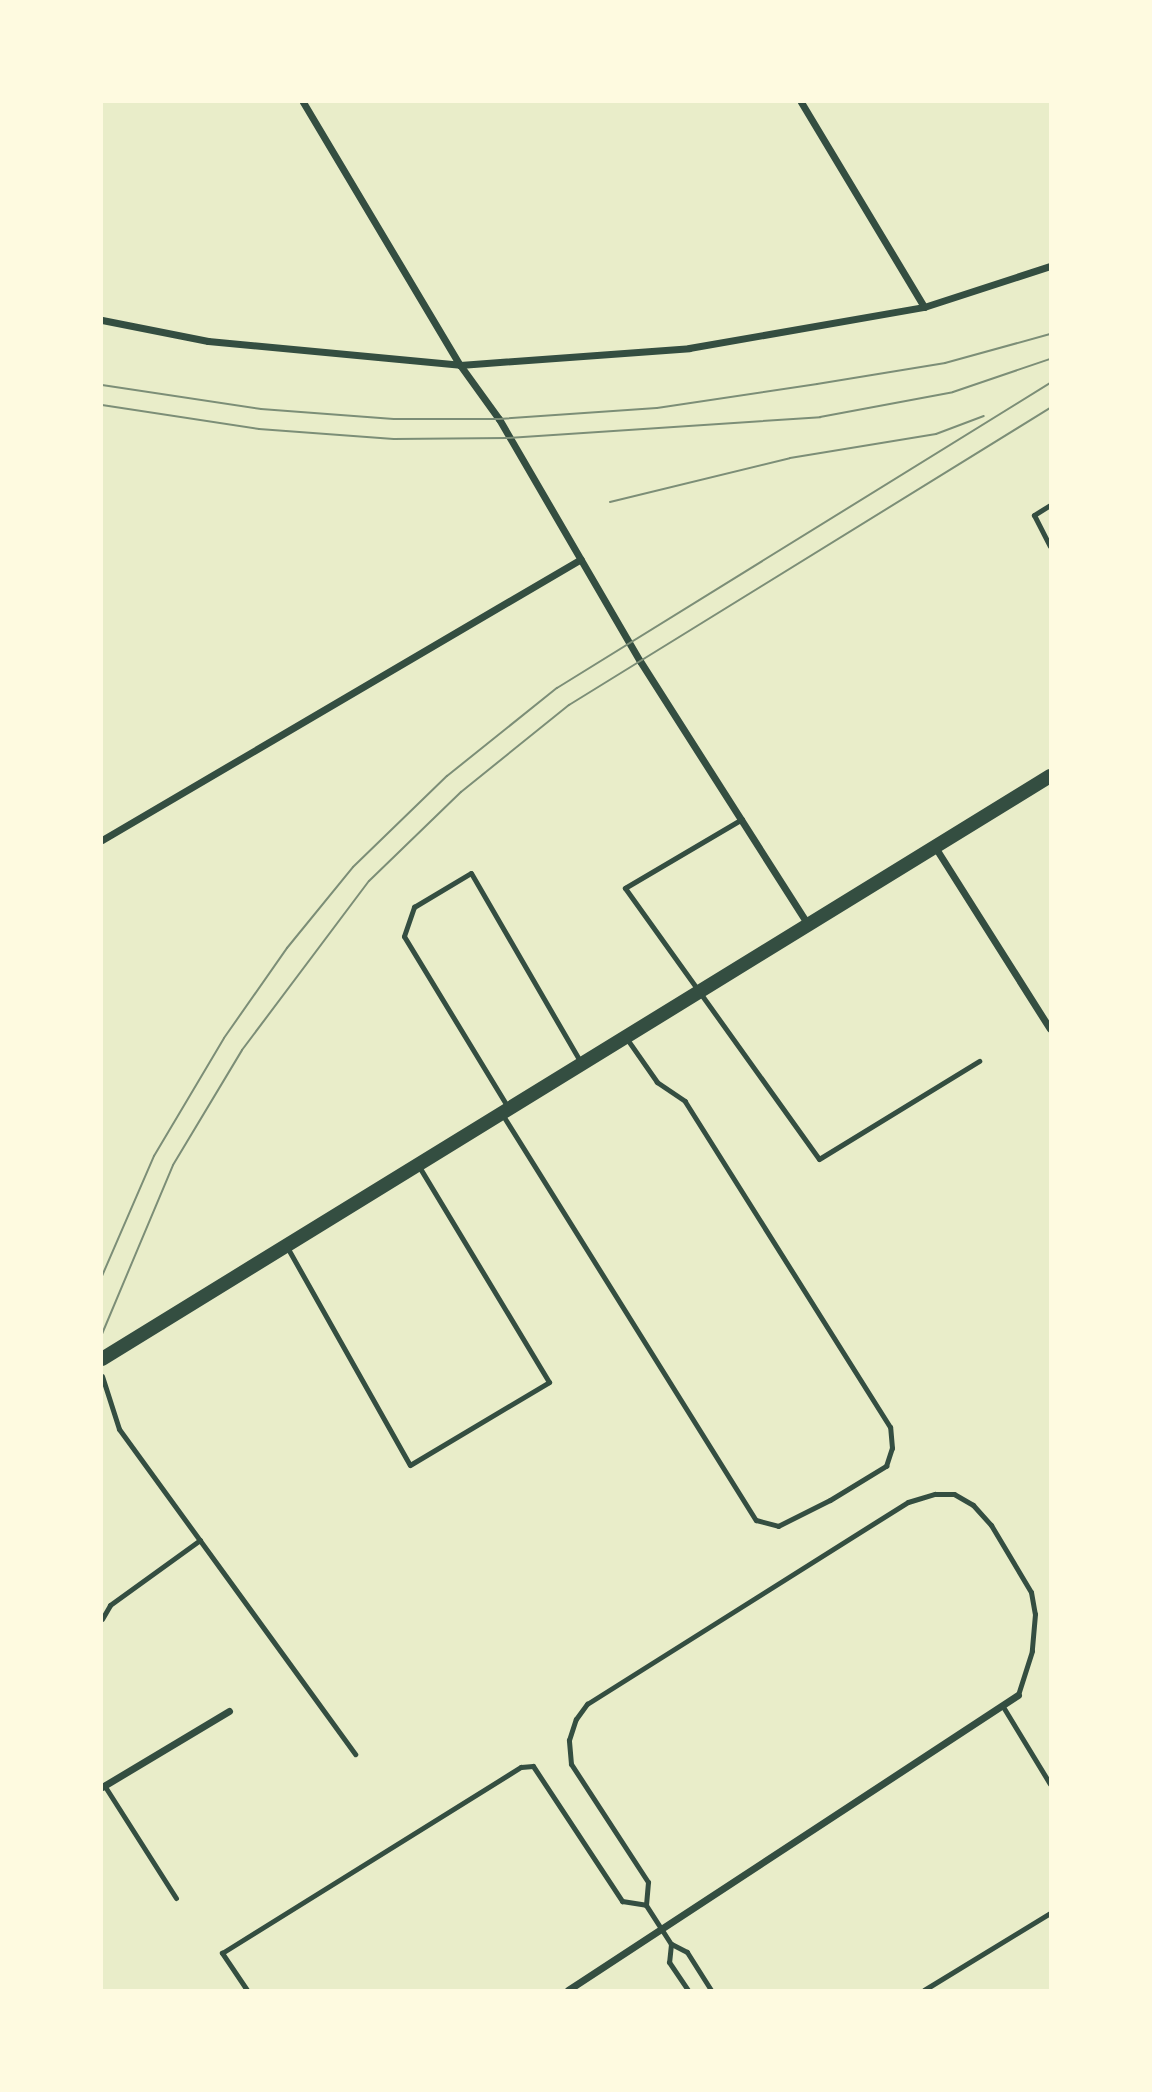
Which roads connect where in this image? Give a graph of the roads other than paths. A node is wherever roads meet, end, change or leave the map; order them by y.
1 (303, 102) edge
2 (801, 102) edge
3 (1051, 266) edge
4 (924, 307) junction
5 (102, 320) edge
6 (460, 365) junction
7 (1051, 505) edge
8 (1051, 546) edge
9 (581, 559) junction
10 (1051, 776) edge
11 (743, 819) junction
12 (102, 840) edge
13 (934, 846) junction
14 (808, 925) junction
15 (698, 992) junction
16 (1051, 1029) edge
17 (625, 1037) junction
18 (979, 1061) dead end
19 (581, 1064) junction
20 (505, 1111) junction
21 (418, 1165) junction
22 (286, 1245) junction
23 (102, 1359) edge
24 (102, 1376) edge
25 (200, 1540) junction
26 (102, 1619) edge
27 (1018, 1695) joint
28 (1002, 1705) junction
29 (229, 1711) dead end
30 (355, 1754) dead end
31 (1051, 1784) edge
32 (103, 1786) edge
33 (176, 1898) dead end
34 (646, 1905) junction
35 (1051, 1913) edge
36 (661, 1929) junction
37 (671, 1944) junction
38 (247, 1990) edge
39 (568, 1990) edge
40 (688, 1990) edge
41 (711, 1990) edge
42 (924, 1990) edge

1 - 6 street
2 - 4 street
3 - 4 street
4 - 6 street
5 - 6 street
6 - 9 street
7 - 8 lane
9 - 11 street
9 - 12 street
10 - 13 main road
11 - 14 street
11 - 15 lane
13 - 14 main road
13 - 16 street
14 - 15 main road
15 - 17 main road
15 - 18 lane
17 - 19 main road
17 - 20 lane
19 - 20 main road
19 - 20 lane
20 - 21 main road
21 - 22 main road
21 - 22 lane
22 - 23 main road
24 - 25 lane
25 - 26 lane
25 - 30 lane
27 - 28 street
27 - 34 lane
28 - 31 lane
28 - 36 street
29 - 32 street
32 - 33 lane
34 - 36 lane
34 - 38 lane
35 - 42 lane
36 - 37 lane
36 - 39 street
37 - 40 lane
37 - 41 lane

